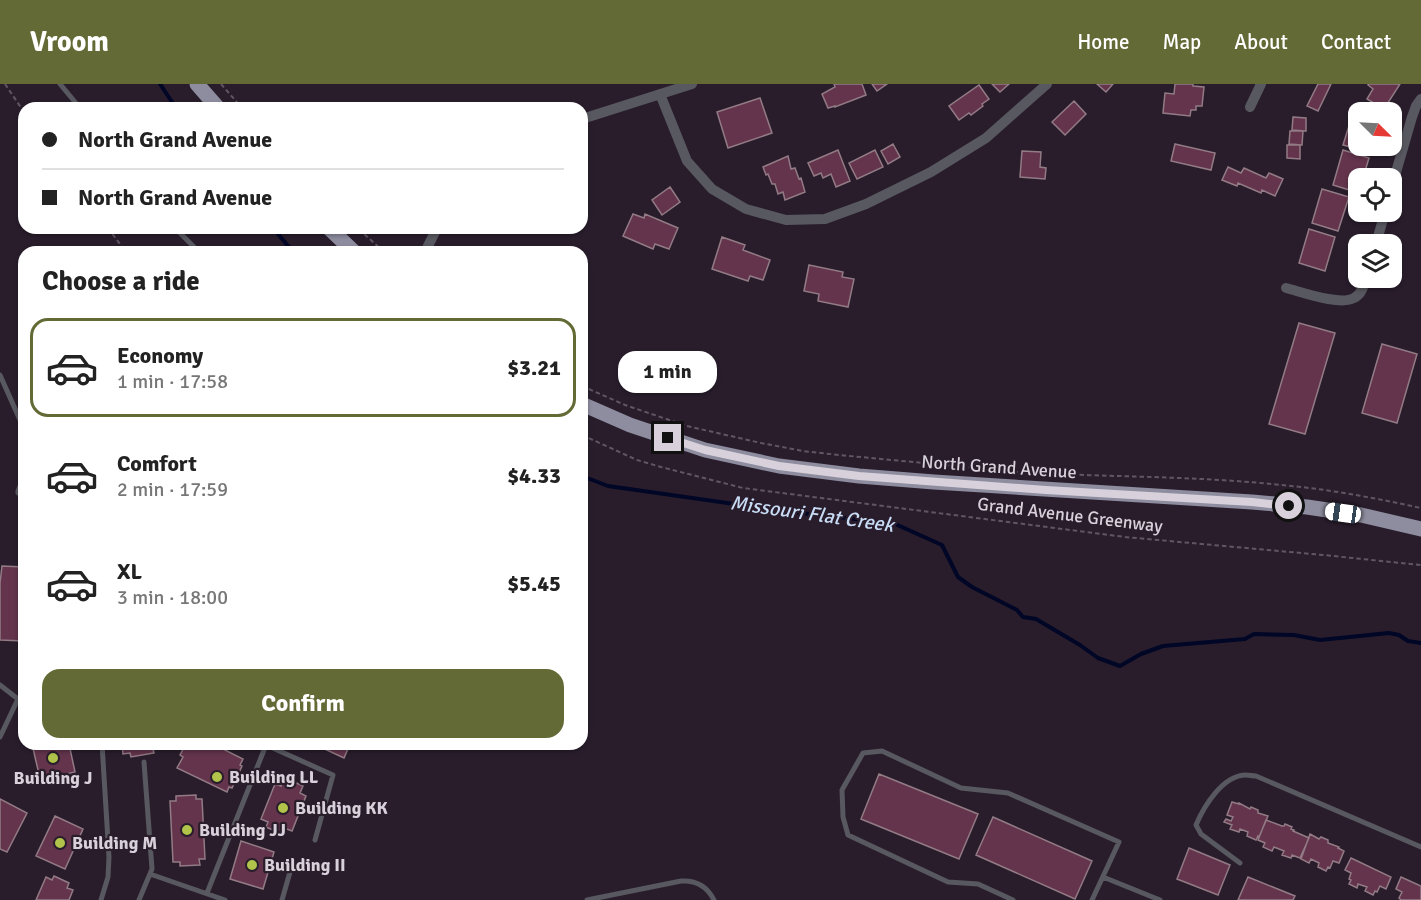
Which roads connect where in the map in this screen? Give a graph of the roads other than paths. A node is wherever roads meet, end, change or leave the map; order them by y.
1 (60, 84) edge
2 (197, 84) edge
3 (692, 84) edge
4 (1047, 84) edge
5 (1261, 84) edge
6 (660, 94) junction
7 (1421, 99) edge
8 (75, 102) edge
9 (213, 102) edge
10 (1250, 107) dead end
11 (588, 117) edge
12 (1397, 168) edge
13 (181, 234) edge
14 (335, 234) edge
15 (193, 246) edge
16 (348, 246) edge
17 (1286, 288) dead end
18 (1362, 288) edge
19 (0, 375) edge
20 (588, 407) edge
21 (18, 416) edge
22 (1421, 529) edge
23 (0, 685) edge
24 (18, 699) joint
25 (0, 737) edge
26 (102, 750) edge
27 (263, 750) edge
28 (276, 750) edge
29 (144, 762) dead end
30 (315, 840) dead end
31 (1421, 847) edge
32 (1240, 863) dead end
33 (292, 865) dead end
34 (150, 874) junction
35 (1103, 878) junction
36 (207, 893) junction
37 (101, 900) edge
38 (139, 900) edge
39 (225, 900) edge
40 (282, 900) edge
41 (587, 900) edge
42 (714, 900) edge
43 (1013, 900) edge
44 (1092, 900) edge
45 (1160, 900) edge

1 - 8 lane
2 - 9 main road
3 - 6 street
4 - 6 street
5 - 10 street
6 - 11 street
7 - 12 street
13 - 15 lane
14 - 16 main road
17 - 18 street
19 - 21 lane
20 - 22 main road, North Grand Avenue
23 - 24 lane
24 - 25 lane
26 - 37 lane
27 - 36 lane
28 - 30 lane
29 - 34 lane
31 - 32 lane
33 - 40 lane
34 - 36 lane
34 - 38 lane
35 - 43 lane
35 - 44 lane
35 - 45 lane
36 - 39 lane
41 - 42 lane

